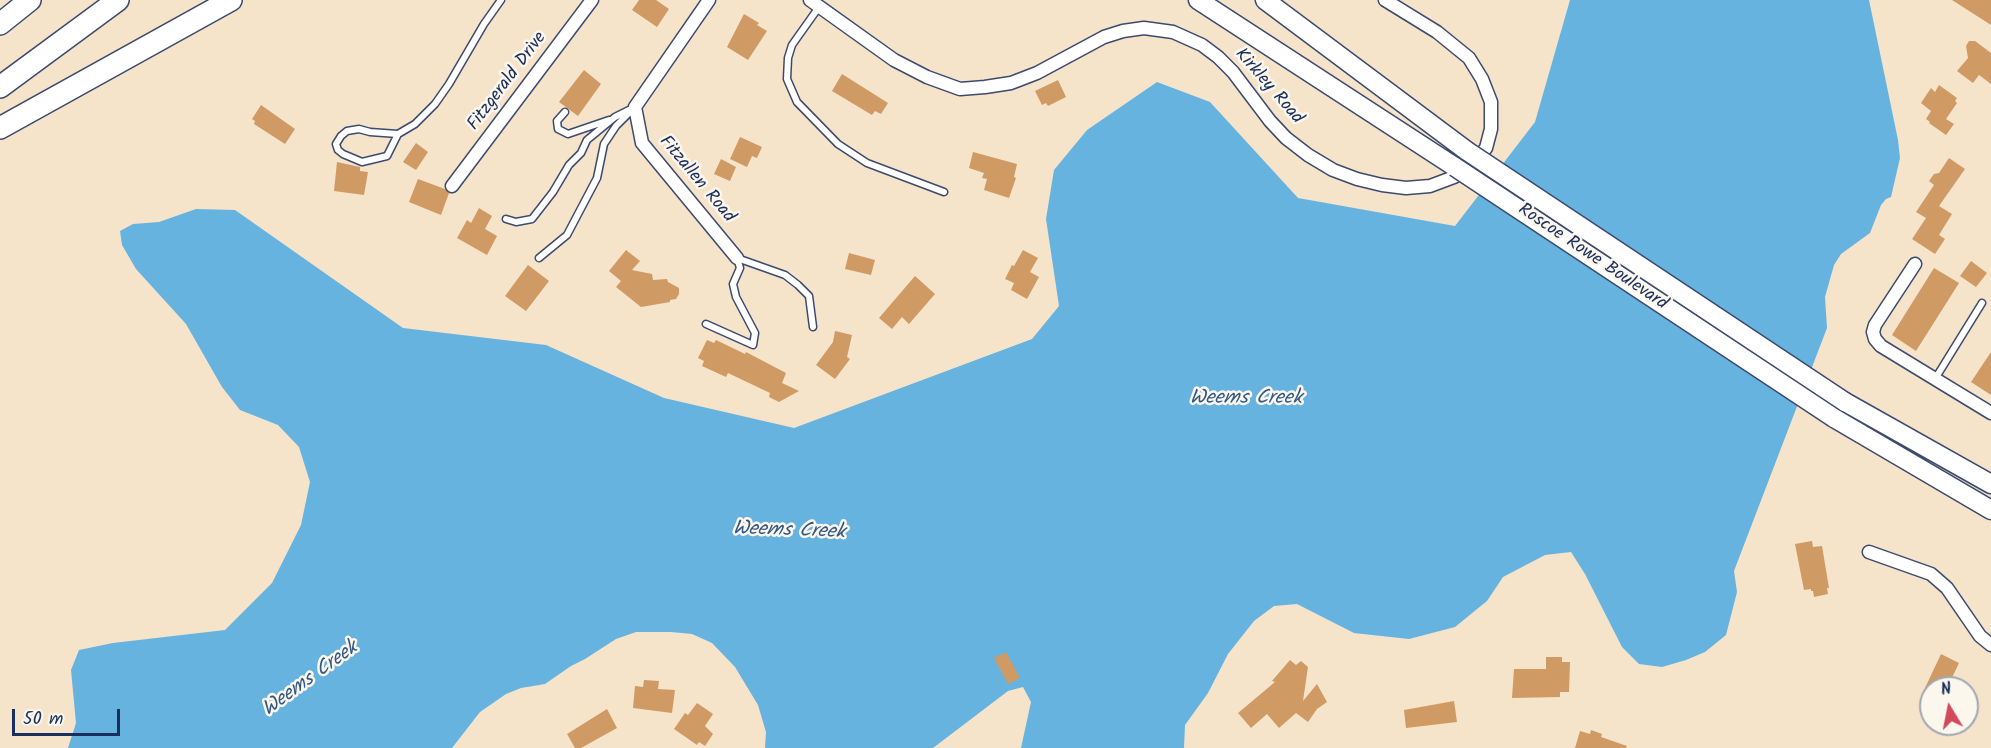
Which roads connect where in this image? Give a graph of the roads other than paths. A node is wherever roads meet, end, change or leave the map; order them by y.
1 (30, 0) edge
2 (118, 0) edge
3 (231, 0) edge
4 (501, 0) edge
5 (592, 0) edge
6 (709, 0) edge
7 (1198, 0) edge
8 (1265, 0) edge
9 (1392, 2) edge
10 (814, 4) edge
11 (0, 24) edge
12 (0, 87) edge
13 (635, 107) junction
14 (565, 112) dead end
15 (615, 117) junction
16 (0, 128) edge
17 (398, 134) junction
18 (452, 186) dead end
19 (944, 192) dead end
20 (506, 219) dead end
21 (539, 258) dead end
22 (737, 258) junction
23 (1915, 264) dead end
24 (1982, 303) dead end
25 (706, 324) dead end
26 (813, 327) dead end
27 (1935, 379) junction
28 (1991, 413) edge
29 (1991, 484) edge
30 (1991, 510) edge
31 (1869, 552) dead end
32 (1991, 645) edge

1 - 11 highway
2 - 12 highway
3 - 16 highway
4 - 17 lane
5 - 18 street, Fitzgerald Drive
6 - 13 street
7 - 30 main road, Roscoe Rowe Boulevard, bridge
8 - 29 main road, Roscoe Rowe Boulevard, bridge
9 - 10 street, Kirkley Road
10 - 19 lane
13 - 15 lane
13 - 21 lane
13 - 22 street, Fitzallen Road
14 - 15 lane
15 - 20 lane
17 - 17 lane
22 - 25 lane
22 - 26 lane
23 - 27 street
24 - 27 lane
27 - 28 street
31 - 32 street

